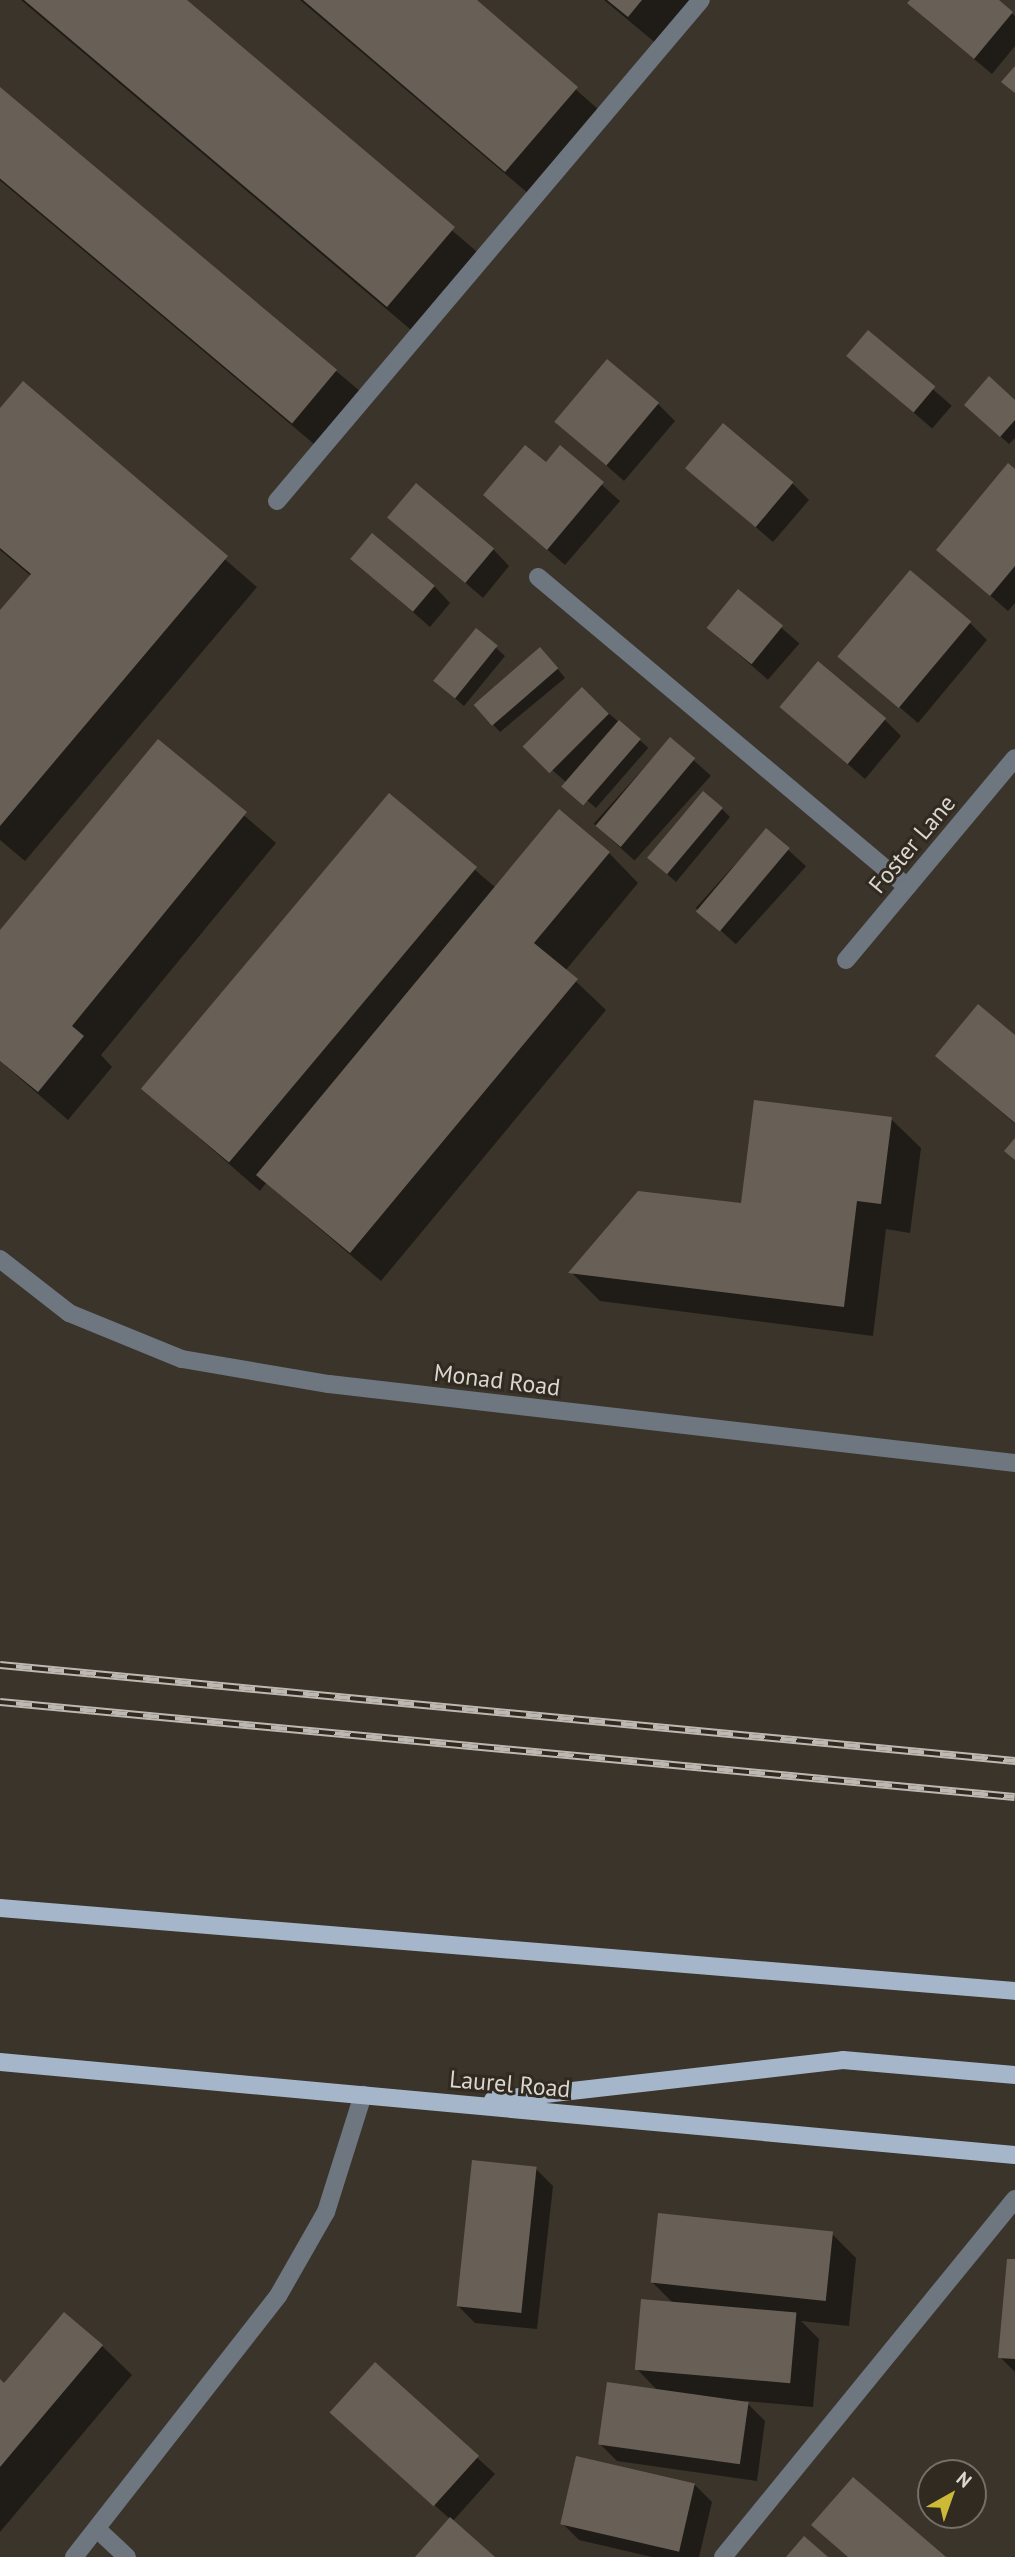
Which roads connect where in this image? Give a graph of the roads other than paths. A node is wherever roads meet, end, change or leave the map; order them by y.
1 (701, 0) edge
2 (278, 501) dead end
3 (538, 577) dead end
4 (1015, 758) edge
5 (907, 887) junction
6 (846, 960) dead end
7 (0, 1259) edge
8 (1015, 1463) edge
9 (0, 1908) edge
10 (1015, 1992) edge
11 (0, 2062) edge
12 (1015, 2075) edge
13 (363, 2095) junction
14 (455, 2104) junction
15 (1015, 2155) edge
16 (1015, 2199) edge
17 (97, 2529) junction
18 (74, 2557) edge
19 (127, 2557) edge
20 (723, 2557) edge

1 - 2 street
3 - 5 street
4 - 5 street, Foster Lane
5 - 6 street, Foster Lane
7 - 8 street, Monad Road
9 - 10 main road
11 - 13 main road, Laurel Road
12 - 14 main road
13 - 14 main road, Laurel Road
13 - 17 street
14 - 15 main road, Laurel Road
16 - 20 street
17 - 18 street
17 - 19 street

